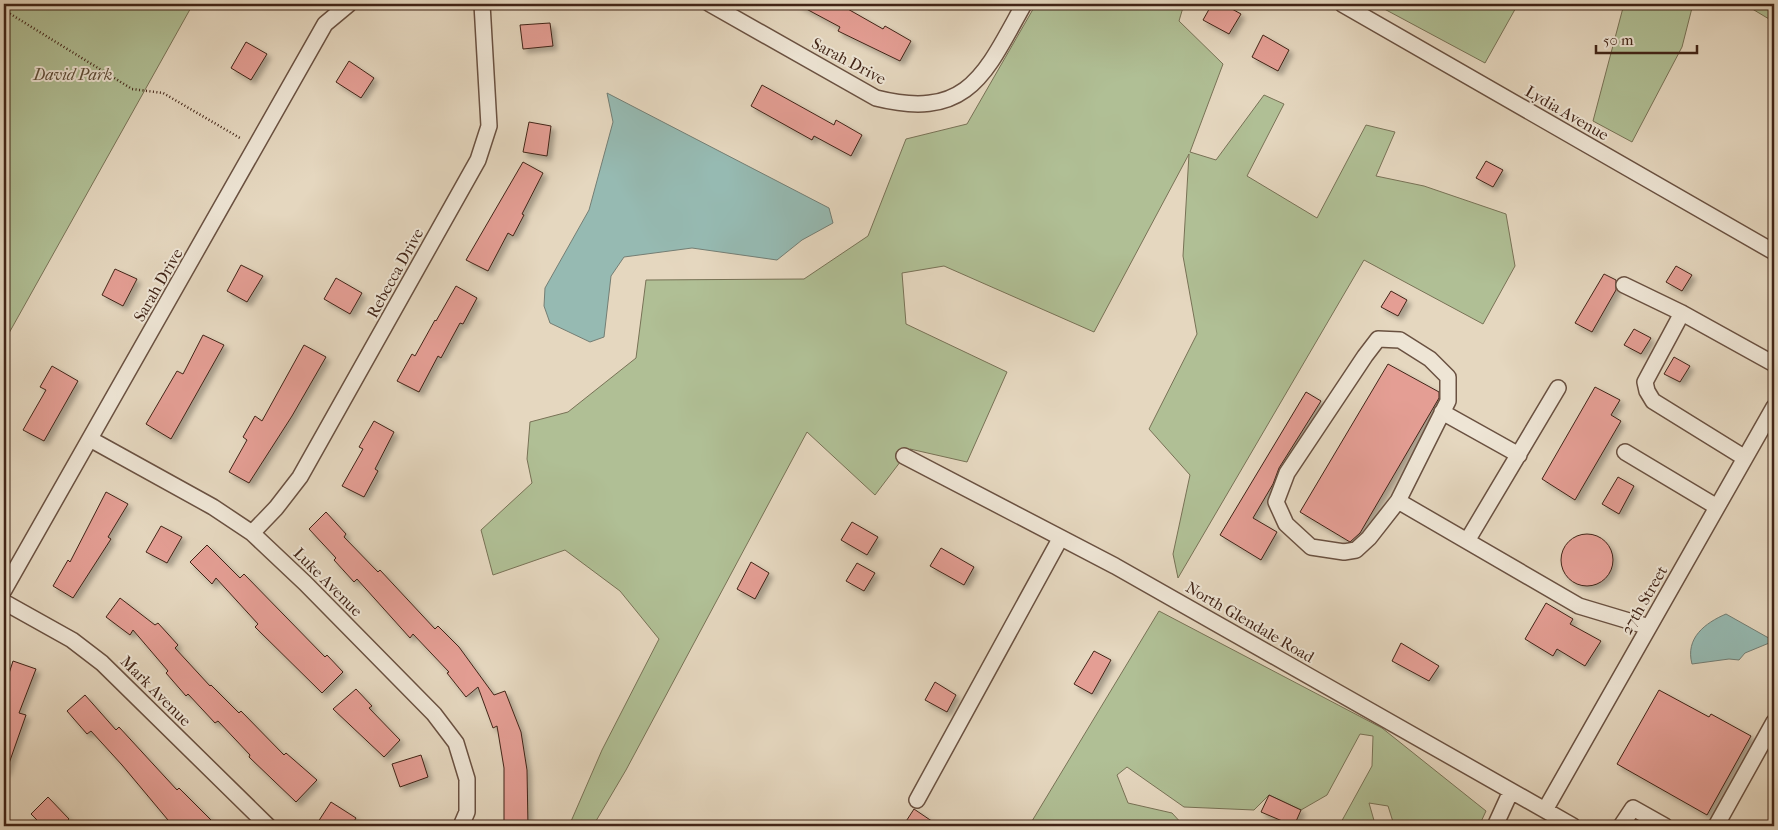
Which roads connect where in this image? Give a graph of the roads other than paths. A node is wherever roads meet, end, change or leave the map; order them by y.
1 (349, 4) edge
2 (482, 4) edge
3 (710, 4) edge
4 (1024, 4) edge
5 (1342, 4) edge
6 (1774, 252) edge
7 (1624, 285) dead end
8 (1682, 313) junction
9 (1774, 364) edge
10 (1558, 388) dead end
11 (1774, 407) edge
12 (1442, 412) junction
13 (90, 439) junction
14 (1625, 452) dead end
15 (1519, 455) junction
16 (904, 456) dead end
17 (1745, 458) junction
18 (1398, 501) junction
19 (1717, 507) junction
20 (252, 533) junction
21 (1060, 539) junction
22 (1467, 541) junction
23 (4, 590) edge
24 (4, 602) edge
25 (1649, 627) junction
26 (1774, 722) edge
27 (1511, 791) junction
28 (917, 800) dead end
29 (1545, 810) junction
30 (464, 819) edge
31 (268, 826) edge
32 (1495, 826) edge
33 (1574, 826) edge
34 (1621, 826) edge
35 (1665, 826) edge
36 (1716, 826) edge

1 - 13 street, Sarah Drive
2 - 20 street, Rebecca Drive
3 - 4 street, Sarah Drive
5 - 6 street, Lydia Avenue
7 - 8 street
8 - 9 street
8 - 17 street
10 - 15 street
11 - 17 street, 27th Street
12 - 15 street
12 - 18 street
12 - 18 street
13 - 20 street, Luke Avenue
13 - 23 street, Sarah Drive
14 - 19 street
15 - 22 street
16 - 21 street, North Glendale Road
17 - 19 street, 27th Street
18 - 22 street
19 - 25 street, 27th Street
20 - 30 street, Luke Avenue
21 - 27 street, North Glendale Road
21 - 28 street
22 - 25 street
24 - 31 street, Mark Avenue
25 - 29 street, 27th Street
26 - 36 street
27 - 29 street, North Glendale Road
27 - 32 street
29 - 33 street, North Glendale Road
34 - 35 street

